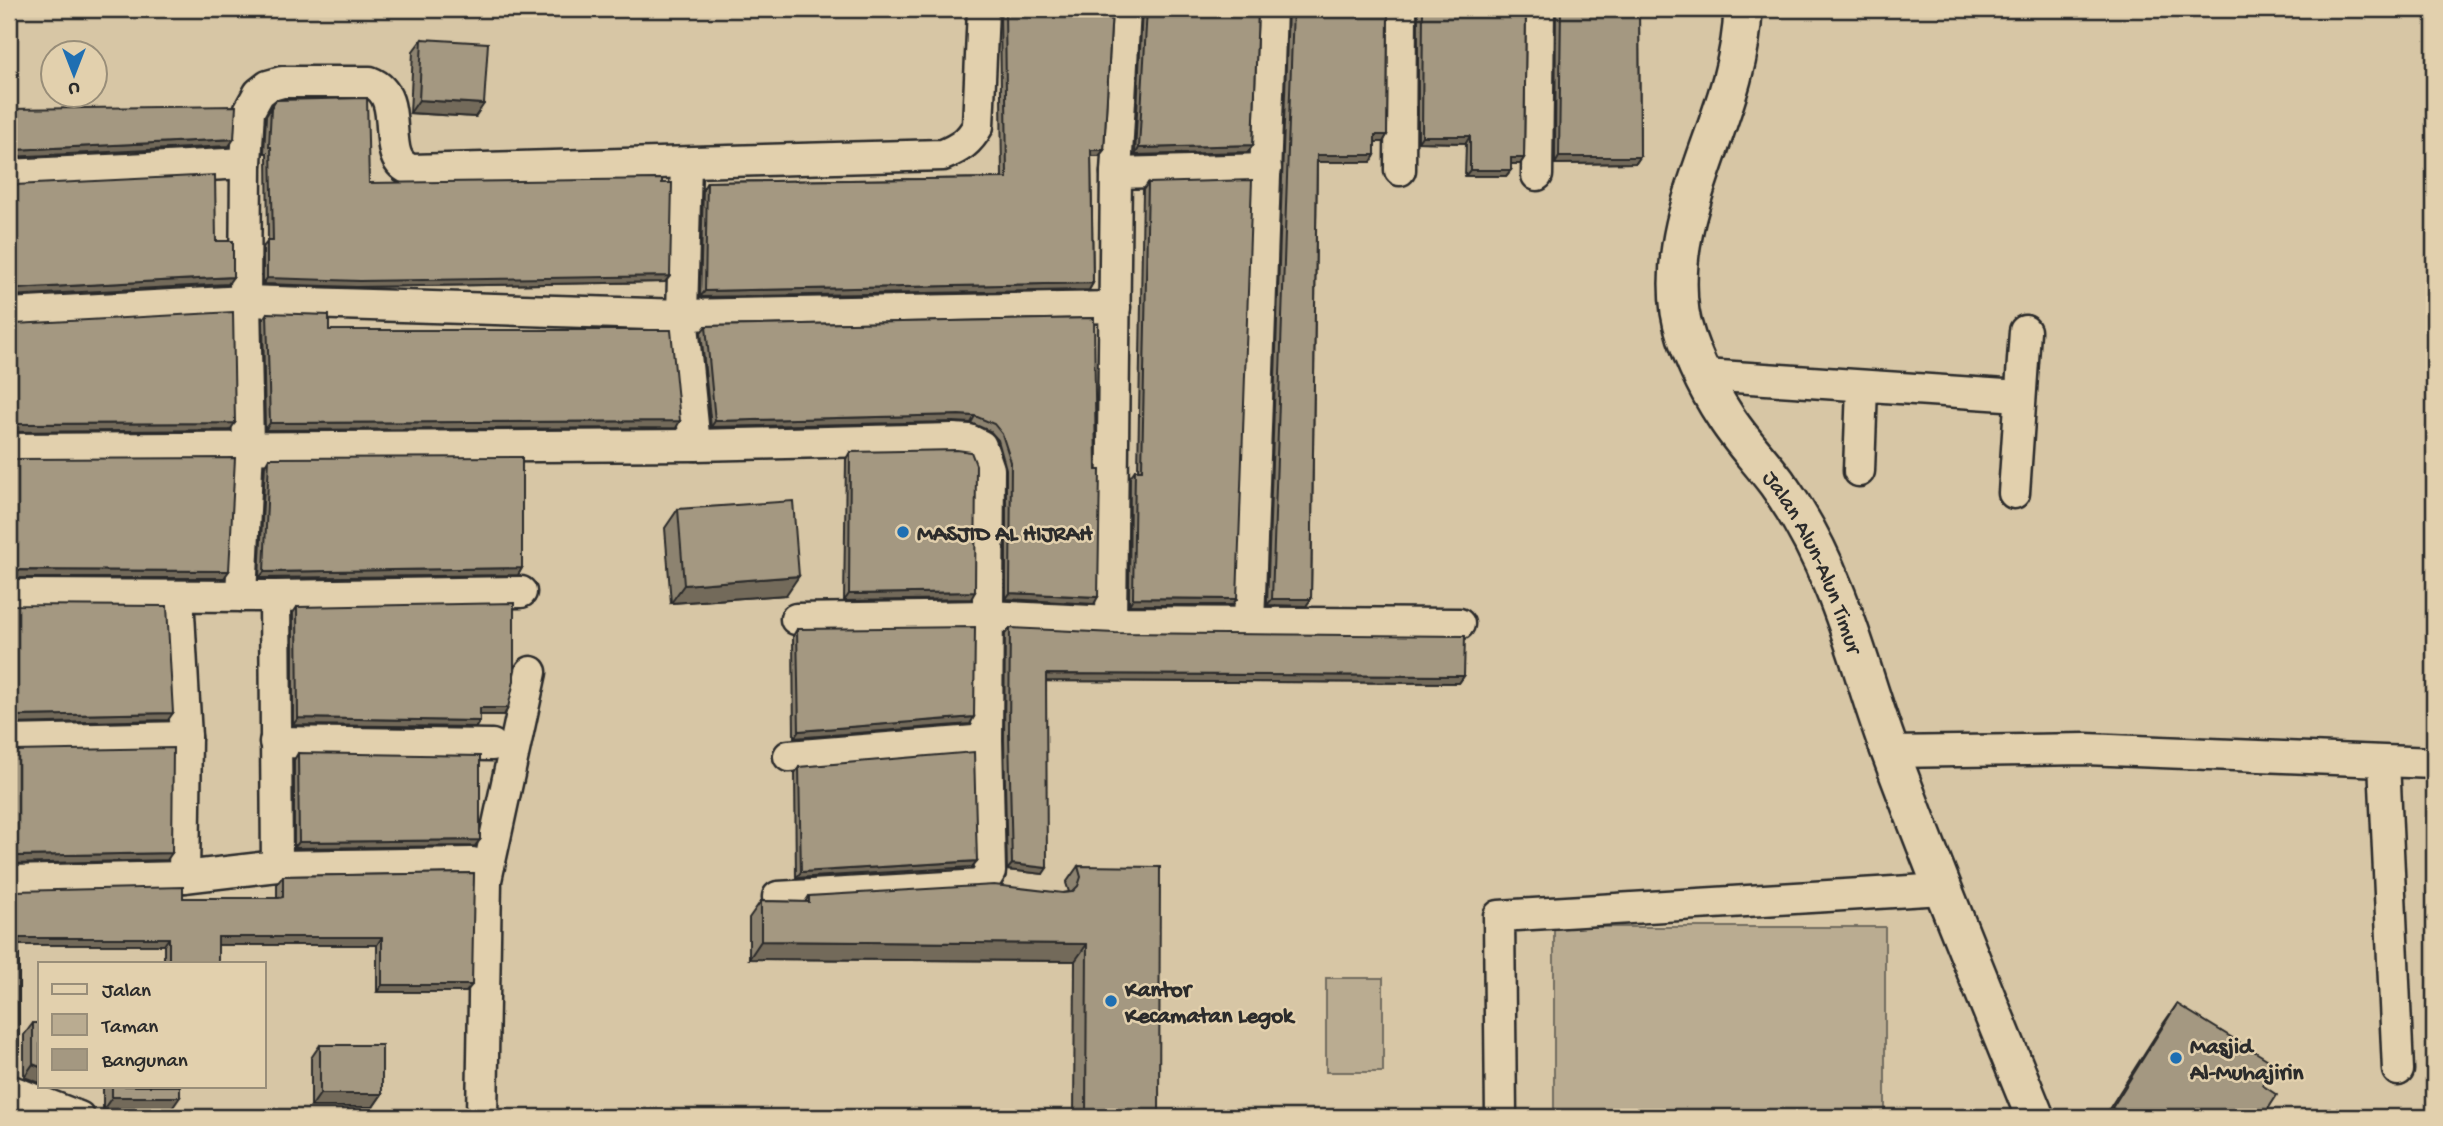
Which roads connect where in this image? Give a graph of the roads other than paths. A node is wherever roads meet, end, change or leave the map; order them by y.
1 (984, 9) edge
2 (1125, 9) edge
3 (1271, 9) edge
4 (1401, 9) edge
5 (1539, 9) edge
6 (1743, 9) edge
7 (246, 163) junction
8 (686, 163) junction
9 (1266, 169) junction
10 (1400, 170) dead end
11 (1116, 173) junction
12 (9, 175) edge
13 (1537, 175) dead end
14 (245, 301) junction
15 (1115, 307) junction
16 (9, 314) edge
17 (682, 315) junction
18 (2025, 331) dead end
19 (1704, 375) junction
20 (1862, 386) junction
21 (2020, 397) junction
22 (695, 445) junction
23 (248, 446) junction
24 (9, 449) edge
25 (1859, 471) dead end
26 (2014, 493) dead end
27 (521, 592) dead end
28 (9, 595) edge
29 (178, 596) junction
30 (241, 596) junction
31 (275, 596) junction
32 (988, 616) junction
33 (796, 619) dead end
34 (1111, 622) junction
35 (1249, 623) junction
36 (1459, 624) dead end
37 (531, 672) dead end
38 (187, 737) junction
39 (987, 740) junction
40 (9, 741) edge
41 (275, 742) junction
42 (492, 745) dead end
43 (1890, 752) junction
44 (789, 756) dead end
45 (2384, 762) junction
46 (2434, 763) edge
47 (472, 863) dead end
48 (277, 866) junction
49 (184, 877) junction
50 (9, 881) edge
51 (1943, 888) junction
52 (778, 897) dead end
53 (2398, 1070) dead end
54 (9, 1090) edge
55 (79, 1117) edge
56 (482, 1117) edge
57 (1502, 1117) edge
58 (2035, 1117) edge

1 - 8 street
2 - 11 street
3 - 9 street
4 - 10 street
5 - 13 street
6 - 19 street, Jalan Alun-Alun Timur
7 - 8 street
7 - 12 street
7 - 14 street
8 - 17 street
9 - 11 street
9 - 35 street
11 - 15 street
14 - 16 street
14 - 17 street
14 - 23 street
15 - 17 street
15 - 34 street
17 - 22 street
18 - 21 street
19 - 20 street
19 - 43 street, Jalan Alun-Alun Timur
20 - 21 street
20 - 25 street
21 - 26 street
22 - 23 street
22 - 32 street
23 - 24 street
23 - 30 street
27 - 31 street
28 - 29 street
29 - 30 street
29 - 38 street
30 - 31 street
31 - 41 street
32 - 33 street
32 - 34 street
32 - 39 street
34 - 35 street
35 - 36 street
37 - 56 street
38 - 40 street
38 - 49 street
39 - 44 street
39 - 52 street
41 - 42 street
41 - 48 street
43 - 45 street
43 - 51 street, Jalan Alun-Alun Timur
45 - 46 street
45 - 53 street
47 - 48 street
48 - 49 street
49 - 50 street
51 - 57 street
51 - 58 street, Jalan Alun-Alun Timur
54 - 55 street

